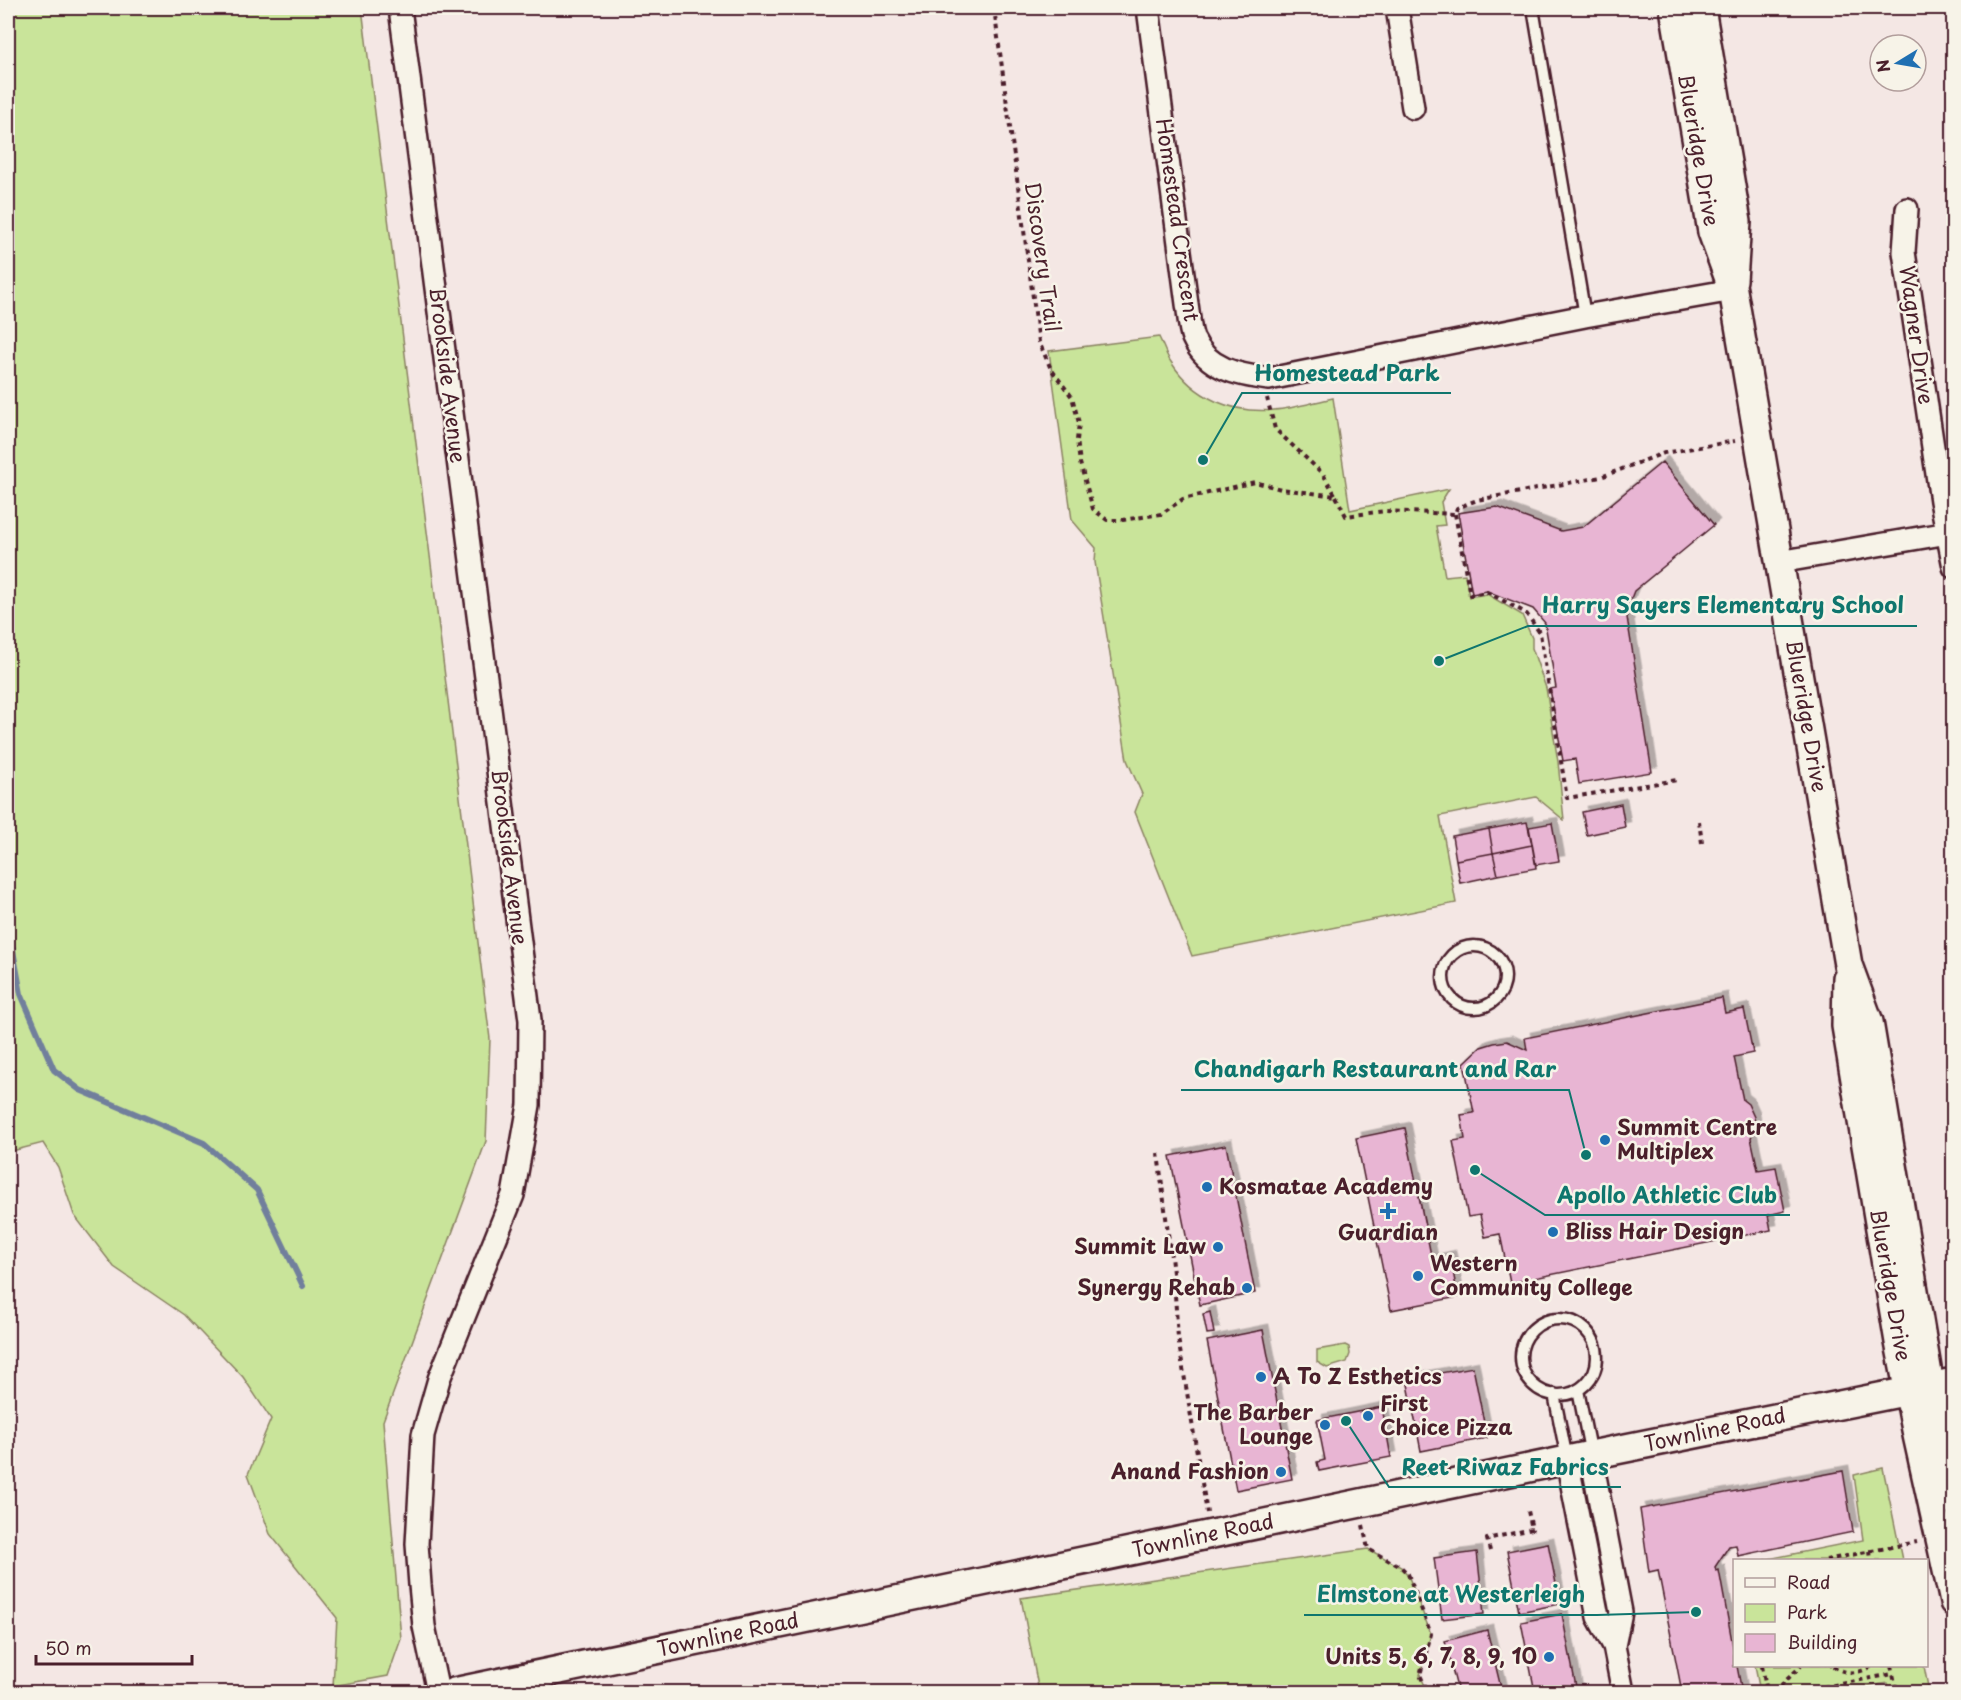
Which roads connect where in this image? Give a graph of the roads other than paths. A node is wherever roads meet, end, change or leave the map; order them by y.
1 (400, 8) edge
2 (1148, 8) edge
3 (1397, 8) edge
4 (1533, 8) edge
5 (1674, 8) edge
6 (1701, 8) edge
7 (1413, 108) dead end
8 (1907, 209) dead end
9 (1733, 290) junction
10 (1585, 316) junction
11 (1950, 532) edge
12 (1779, 561) junction
13 (1953, 567) edge
14 (1477, 945) joint
15 (1931, 1386) edge
16 (1578, 1390) junction
17 (1554, 1394) junction
18 (1579, 1458) junction
19 (1953, 1500) edge
20 (1953, 1602) edge
21 (438, 1692) edge
22 (454, 1692) edge
23 (1623, 1692) edge

1 - 21 street, Brookside Avenue
2 - 10 street, Homestead Crescent
3 - 7 street
4 - 10 lane
5 - 9 street, Blueridge Drive
6 - 9 street, Blueridge Drive
8 - 11 street, Wagner Drive
9 - 10 street, Homestead Crescent
9 - 12 street, Blueridge Drive
11 - 12 street
11 - 13 street, Wagner Drive
12 - 15 street, Blueridge Drive
14 - 14 lane
15 - 18 street, Townline Road
15 - 19 street, Blueridge Drive
15 - 20 street, Blueridge Drive
16 - 17 lane
16 - 17 lane
16 - 18 lane
17 - 18 lane
18 - 22 street, Townline Road
18 - 23 street

